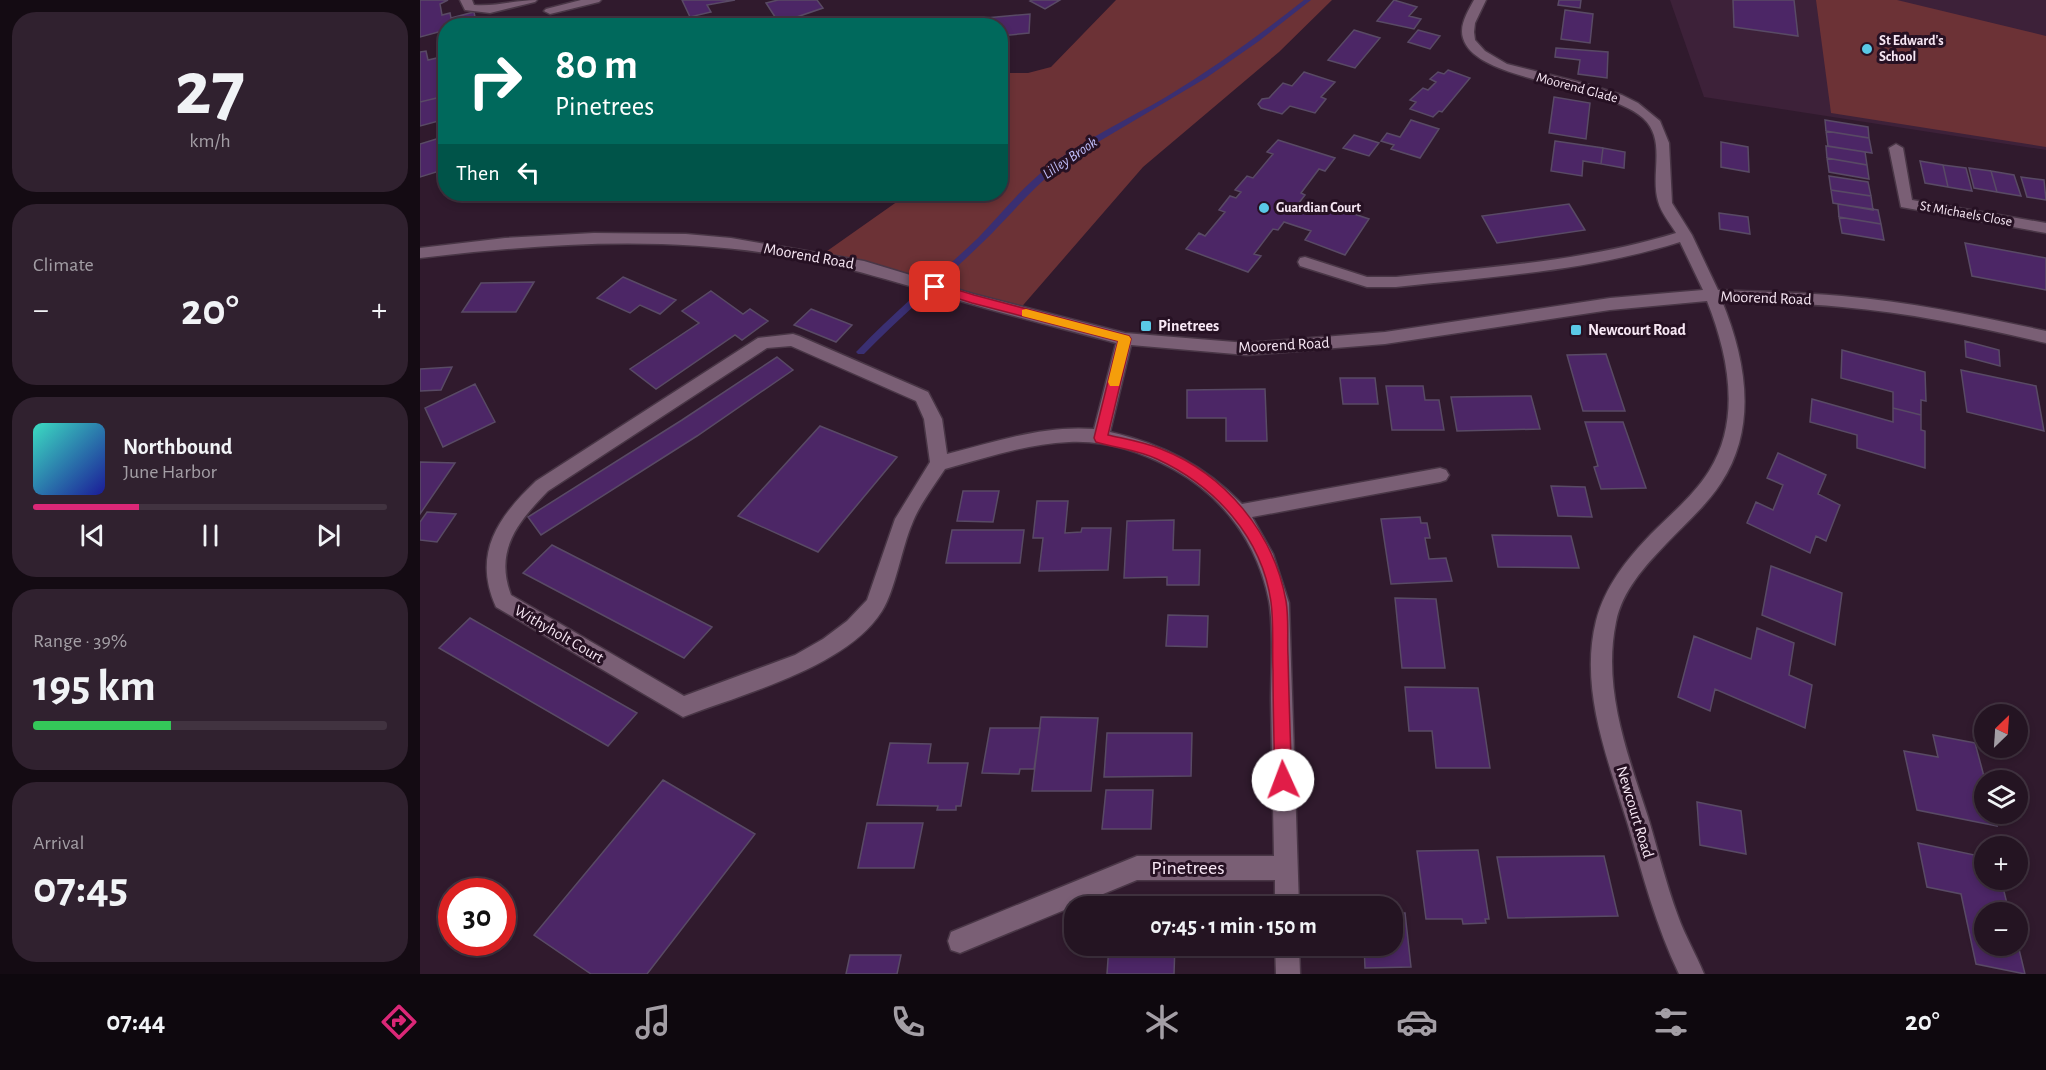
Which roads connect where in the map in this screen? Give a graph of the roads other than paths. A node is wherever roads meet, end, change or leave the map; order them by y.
1 (466, 0) edge
2 (531, 0) edge
3 (595, 0) edge
4 (1479, 0) edge
5 (548, 6) edge
6 (1896, 148) dead end
7 (2046, 228) edge
8 (1685, 235) junction
9 (420, 253) edge
10 (1305, 262) dead end
11 (1711, 295) junction
12 (2046, 337) edge
13 (1125, 339) junction
14 (1100, 438) junction
15 (939, 463) junction
16 (1440, 475) dead end
17 (1238, 512) junction
18 (1286, 868) junction
19 (1287, 896) edge
20 (960, 941) dead end
21 (1287, 956) edge
22 (1288, 974) edge
23 (1692, 974) edge

1 - 2 street
3 - 5 street
4 - 8 street, Moorend Glade
6 - 7 street, St Michaels Close
8 - 10 street
8 - 11 street, Moorend Glade
9 - 13 street, Moorend Road
11 - 12 street, Moorend Road
11 - 13 street, Moorend Road
11 - 23 street, Newcourt Road
13 - 14 street
14 - 15 street
14 - 17 street
15 - 15 street, Withyholt Court
16 - 17 street
17 - 18 street
18 - 19 street
18 - 20 street, Pinetrees
21 - 22 street

